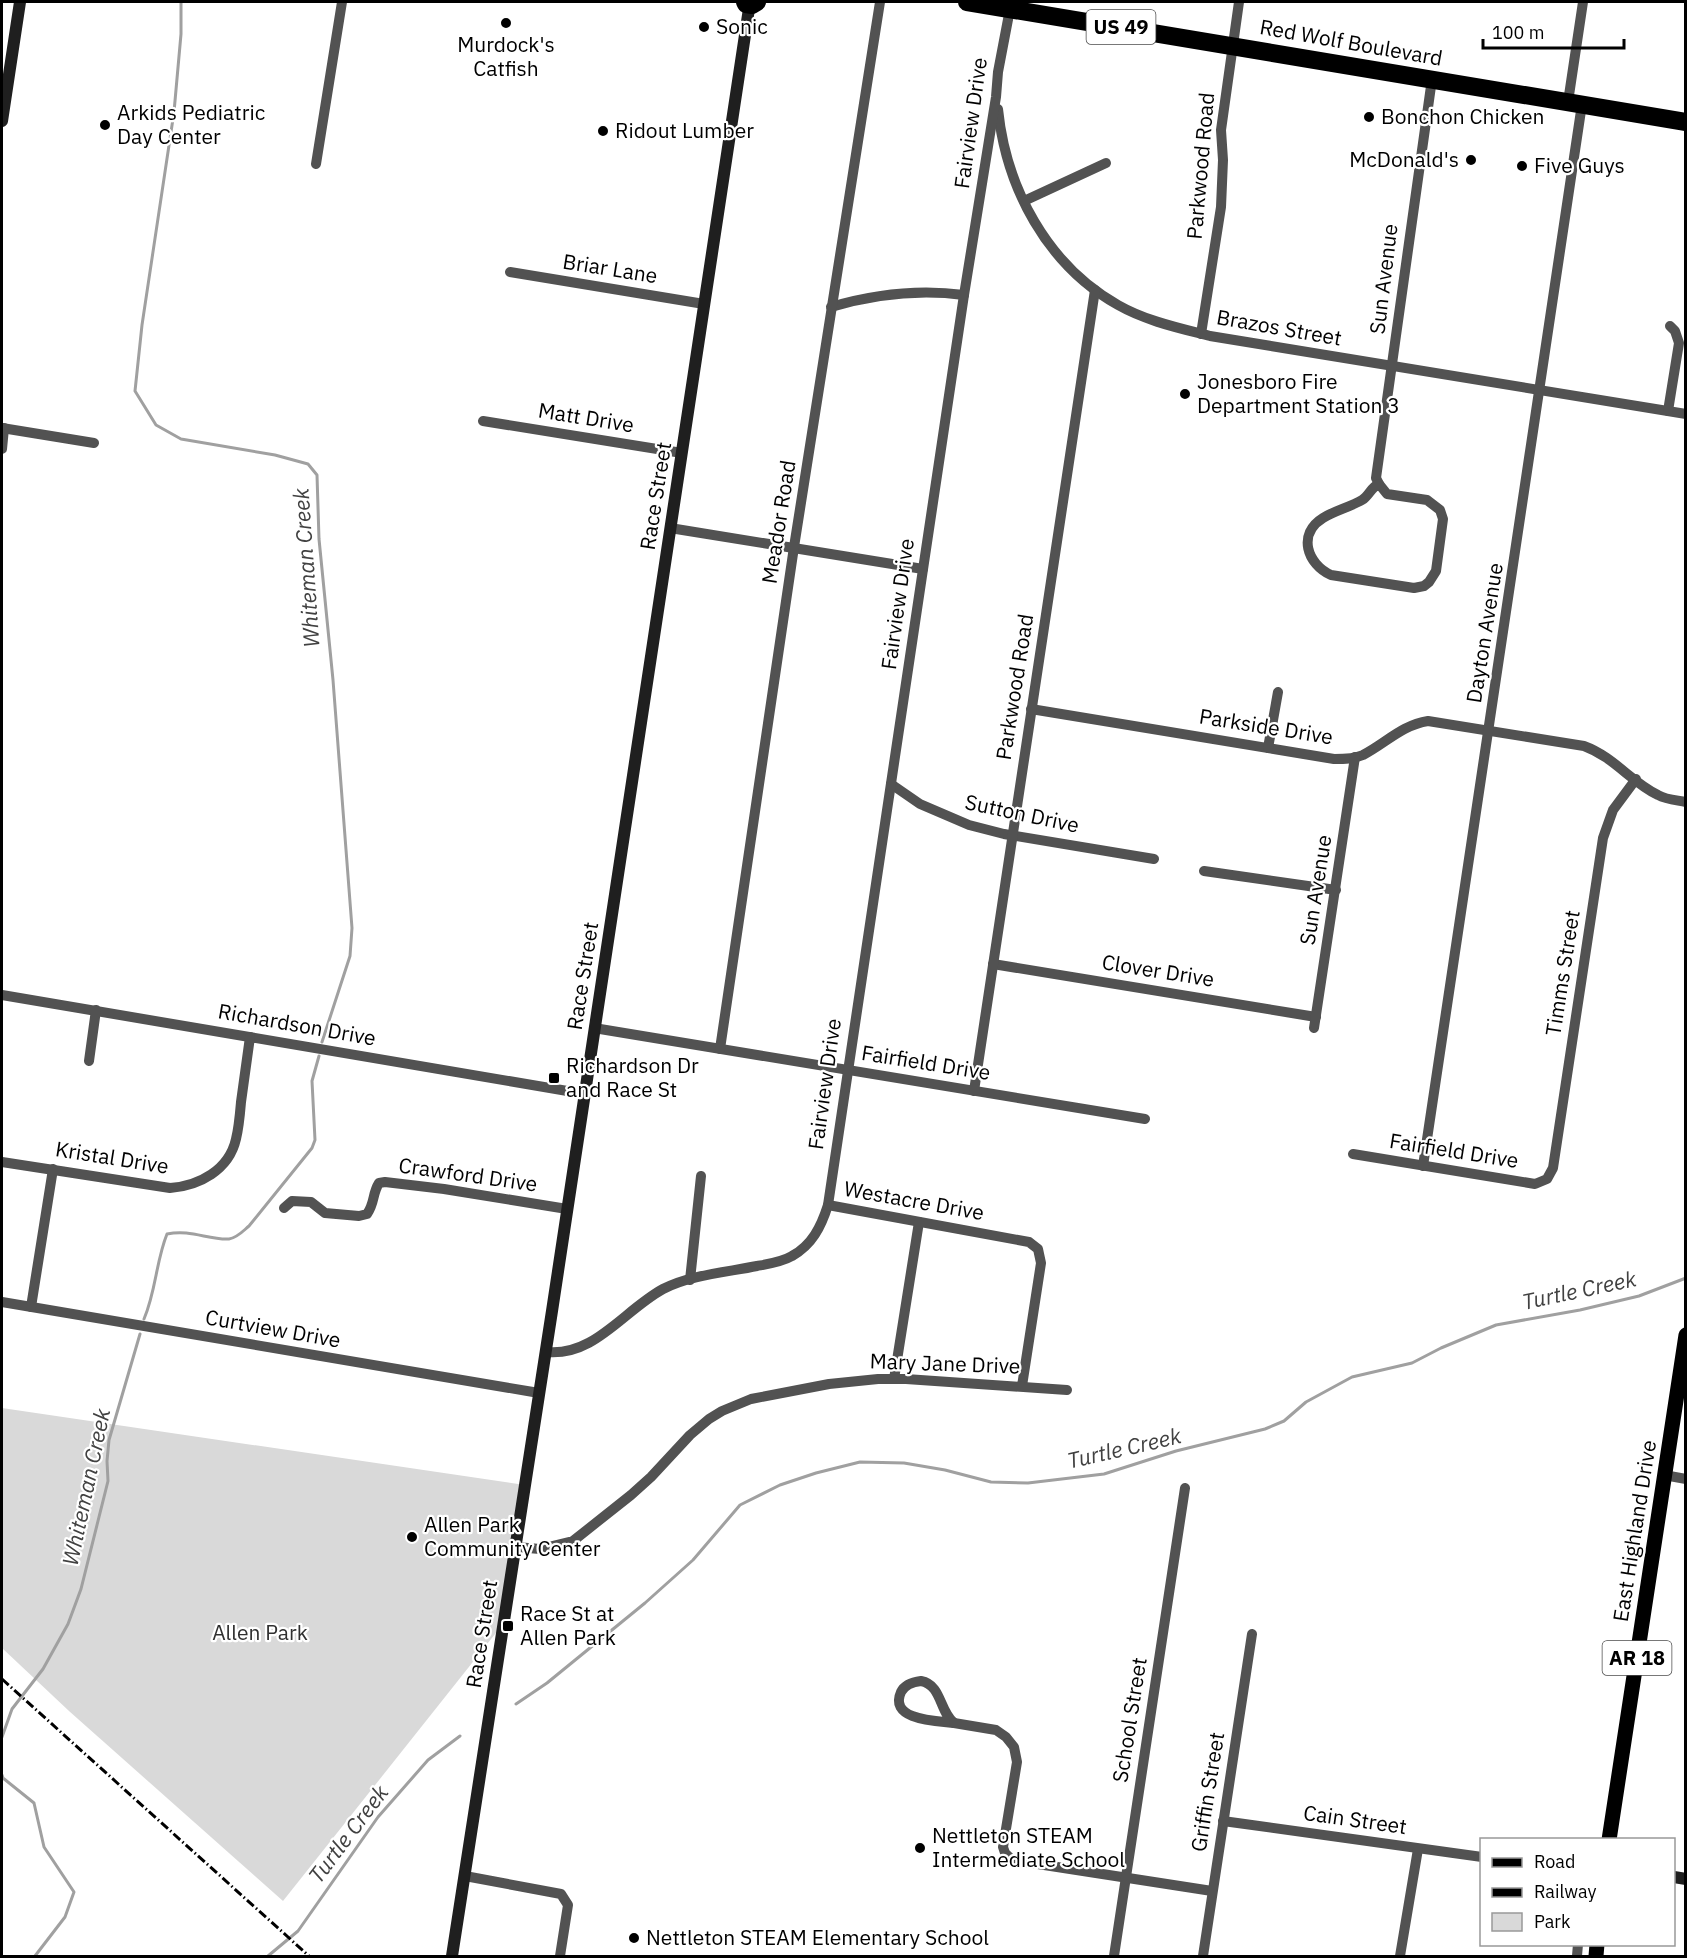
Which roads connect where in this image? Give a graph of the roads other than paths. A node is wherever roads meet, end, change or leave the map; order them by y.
1 (20, 2) edge
2 (342, 2) edge
3 (750, 2) edge
4 (880, 2) edge
5 (967, 2) edge
6 (1239, 2) edge
7 (1583, 2) edge
8 (1010, 9) junction
9 (1233, 46) junction
10 (1432, 79) junction
11 (996, 97) junction
12 (1575, 103) junction
13 (2, 121) edge
14 (1686, 122) edge
15 (1106, 163) dead end
16 (316, 164) dead end
17 (1024, 201) junction
18 (510, 272) dead end
19 (1095, 290) junction
20 (964, 295) junction
21 (704, 304) junction
22 (831, 307) junction
23 (1670, 326) dead end
24 (1202, 334) junction
25 (1392, 367) junction
26 (1540, 391) junction
27 (1668, 411) junction
28 (1686, 414) edge
29 (483, 421) dead end
30 (3, 428) edge
31 (94, 443) dead end
32 (2, 449) edge
33 (682, 453) junction
34 (1379, 484) junction
35 (670, 528) junction
36 (795, 547) junction
37 (922, 569) junction
38 (1278, 692) dead end
39 (1031, 709) junction
40 (1490, 731) junction
41 (1268, 748) junction
42 (1355, 757) junction
43 (1636, 779) junction
44 (891, 784) junction
45 (1686, 802) edge
46 (1013, 836) junction
47 (1154, 859) dead end
48 (1204, 871) dead end
49 (1336, 890) junction
50 (993, 964) junction
51 (2, 996) edge
52 (96, 1010) junction
53 (1315, 1022) joint
54 (594, 1029) junction
55 (250, 1037) junction
56 (720, 1049) junction
57 (89, 1061) dead end
58 (847, 1070) junction
59 (974, 1091) junction
60 (585, 1094) junction
61 (1145, 1119) dead end
62 (1353, 1154) dead end
63 (2, 1162) edge
64 (1423, 1166) junction
65 (53, 1169) junction
66 (701, 1176) dead end
67 (1548, 1179) joint
68 (828, 1205) junction
69 (284, 1208) dead end
70 (567, 1209) junction
71 (919, 1222) junction
72 (690, 1280) junction
73 (2, 1302) edge
74 (31, 1307) junction
75 (1686, 1335) edge
76 (546, 1352) junction
77 (894, 1379) junction
78 (1022, 1386) junction
79 (1067, 1390) dead end
80 (539, 1393) junction
81 (1664, 1476) junction
82 (1686, 1479) edge
83 (1185, 1488) dead end
84 (516, 1547) junction
85 (1252, 1634) dead end
86 (954, 1723) junction
87 (1223, 1821) junction
88 (1609, 1838) edge
89 (1418, 1849) junction
90 (1480, 1857) edge
91 (465, 1876) junction
92 (1126, 1878) junction
93 (1212, 1891) junction
94 (452, 1956) edge
95 (560, 1956) edge
96 (1114, 1956) edge
97 (1203, 1956) edge
98 (1400, 1956) edge

1 - 13 street
2 - 16 street
3 - 21 street, Race Street
4 - 22 street, Meador Road
5 - 8 highway, US 49
6 - 9 street, Parkwood Road
7 - 12 street, Dayton Avenue
8 - 9 highway, Red Wolf Boulevard / US 49
8 - 11 street, Fairview Drive
9 - 10 highway, Red Wolf Boulevard / US 49
9 - 24 street, Parkwood Road
10 - 12 highway, Red Wolf Boulevard / US 49
10 - 25 street, Sun Avenue
11 - 17 street, Brazos Street
11 - 20 street, Fairview Drive
12 - 14 highway, Red Wolf Boulevard / US 49
12 - 26 street, Dayton Avenue
15 - 17 street
17 - 19 street, Brazos Street
18 - 21 street, Briar Lane
19 - 24 street, Brazos Street
19 - 39 street, Parkwood Road
20 - 22 street
20 - 37 street, Fairview Drive
21 - 33 street, Race Street
22 - 36 street, Meador Road
23 - 27 street
24 - 25 street, Brazos Street
25 - 26 street, Brazos Street
25 - 34 street, Sun Avenue
26 - 27 street, Brazos Street
26 - 40 street, Dayton Avenue
27 - 28 street, Brazos Street
29 - 33 street, Matt Drive
30 - 31 street
30 - 32 street
33 - 35 street, Race Street
34 - 34 street
35 - 36 street
35 - 54 street, Race Street
36 - 37 street
36 - 56 street, Meador Road
37 - 44 street, Fairview Drive
38 - 41 street
39 - 41 street, Parkside Drive
39 - 46 street, Parkwood Road
40 - 42 street, Parkside Drive
40 - 43 street, Parkside Drive
40 - 64 street, Dayton Avenue
41 - 42 street, Parkside Drive
42 - 49 street, Sun Avenue
43 - 45 street, Parkside Drive
43 - 67 street, Timms Street
44 - 46 street, Sutton Drive
44 - 58 street, Fairview Drive
46 - 47 street, Sutton Drive
46 - 50 street, Parkwood Road
48 - 49 street
49 - 53 street, Sun Avenue
50 - 53 street, Clover Drive
50 - 59 street, Parkwood Road
51 - 52 street, Richardson Drive
52 - 55 street, Richardson Drive
52 - 57 street
54 - 56 street, Fairfield Drive
54 - 60 street, Race Street
55 - 60 street, Richardson Drive
55 - 65 street, Kristal Drive
56 - 58 street, Fairfield Drive
58 - 59 street, Fairfield Drive
58 - 68 street, Fairview Drive
59 - 61 street, Fairfield Drive
60 - 70 street, Race Street
62 - 64 street, Fairfield Drive
63 - 65 street, Kristal Drive
64 - 67 street, Fairfield Drive
65 - 74 street
66 - 72 street
68 - 71 street, Westacre Drive
68 - 72 street, Westacre Drive
69 - 70 street, Crawford Drive
70 - 76 street, Race Street
71 - 77 street
71 - 78 street, Westacre Drive
72 - 76 street, Westacre Drive
73 - 74 street, Curtview Drive
74 - 80 street, Curtview Drive
75 - 81 main road, East Highland Drive / AR 18
76 - 80 street, Race Street
77 - 78 street, Mary Jane Drive
77 - 84 street, Mary Jane Drive
78 - 79 street, Mary Jane Drive
80 - 84 street, Race Street
81 - 82 street
81 - 88 main road, East Highland Drive / AR 18
83 - 92 street, School Street
84 - 91 street, Race Street
85 - 87 street, Griffin Street
86 - 86 street
86 - 92 street
87 - 89 street, Cain Street
87 - 93 street, Griffin Street
89 - 90 street, Cain Street
89 - 98 street
91 - 94 street, Race Street
91 - 95 street
92 - 93 street
92 - 96 street, School Street
93 - 97 street, Griffin Street

